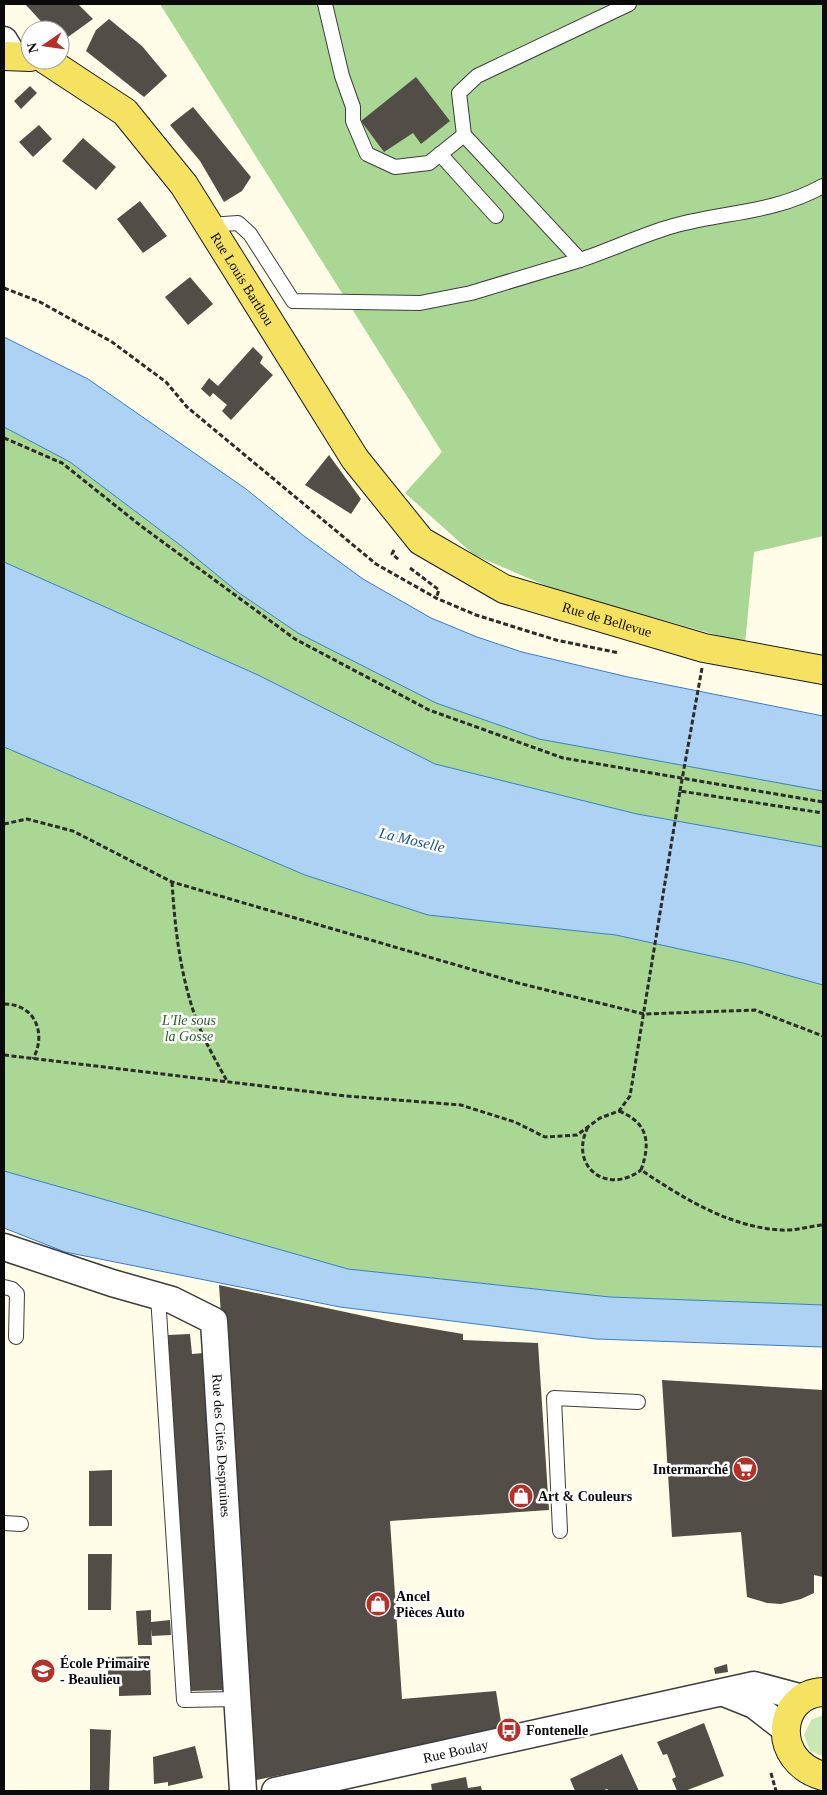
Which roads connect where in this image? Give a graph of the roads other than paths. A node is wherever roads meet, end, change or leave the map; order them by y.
1 (325, 4) edge
2 (630, 4) edge
3 (61, 70) edge
4 (464, 135) junction
5 (440, 154) junction
6 (823, 186) edge
7 (496, 216) dead end
8 (209, 225) junction
9 (580, 260) junction
10 (409, 526) joint
11 (823, 670) edge
12 (4, 1247) edge
13 (4, 1287) edge
14 (158, 1296) junction
15 (16, 1337) dead end
16 (638, 1402) dead end
17 (4, 1523) edge
18 (20, 1524) dead end
19 (560, 1531) dead end
20 (724, 1693) junction
21 (813, 1695) edge
22 (238, 1699) junction
23 (785, 1729) junction
24 (797, 1763) junction
25 (823, 1776) edge
26 (328, 1785) edge
27 (243, 1791) edge
28 (275, 1791) edge
29 (799, 1791) edge

1 - 5 lane
2 - 4 lane
3 - 8 main road, Rue Louis Barthou
4 - 5 lane
4 - 9 lane
5 - 7 lane
6 - 9 lane
8 - 9 lane
8 - 10 main road, Rue Louis Barthou
10 - 11 main road, Rue de Bellevue
12 - 14 street, Rue des Cités Despruines
13 - 15 lane
14 - 22 street, Rue des Cités Despruines
14 - 22 lane
16 - 19 lane
17 - 18 lane
20 - 21 street, Rue Boulay
20 - 23 street
20 - 26 street, Rue Boulay
21 - 23 main road
22 - 27 street, Rue des Cités Despruines
23 - 24 main road
24 - 25 main road
24 - 29 main road
26 - 28 street, Rue Boulay

